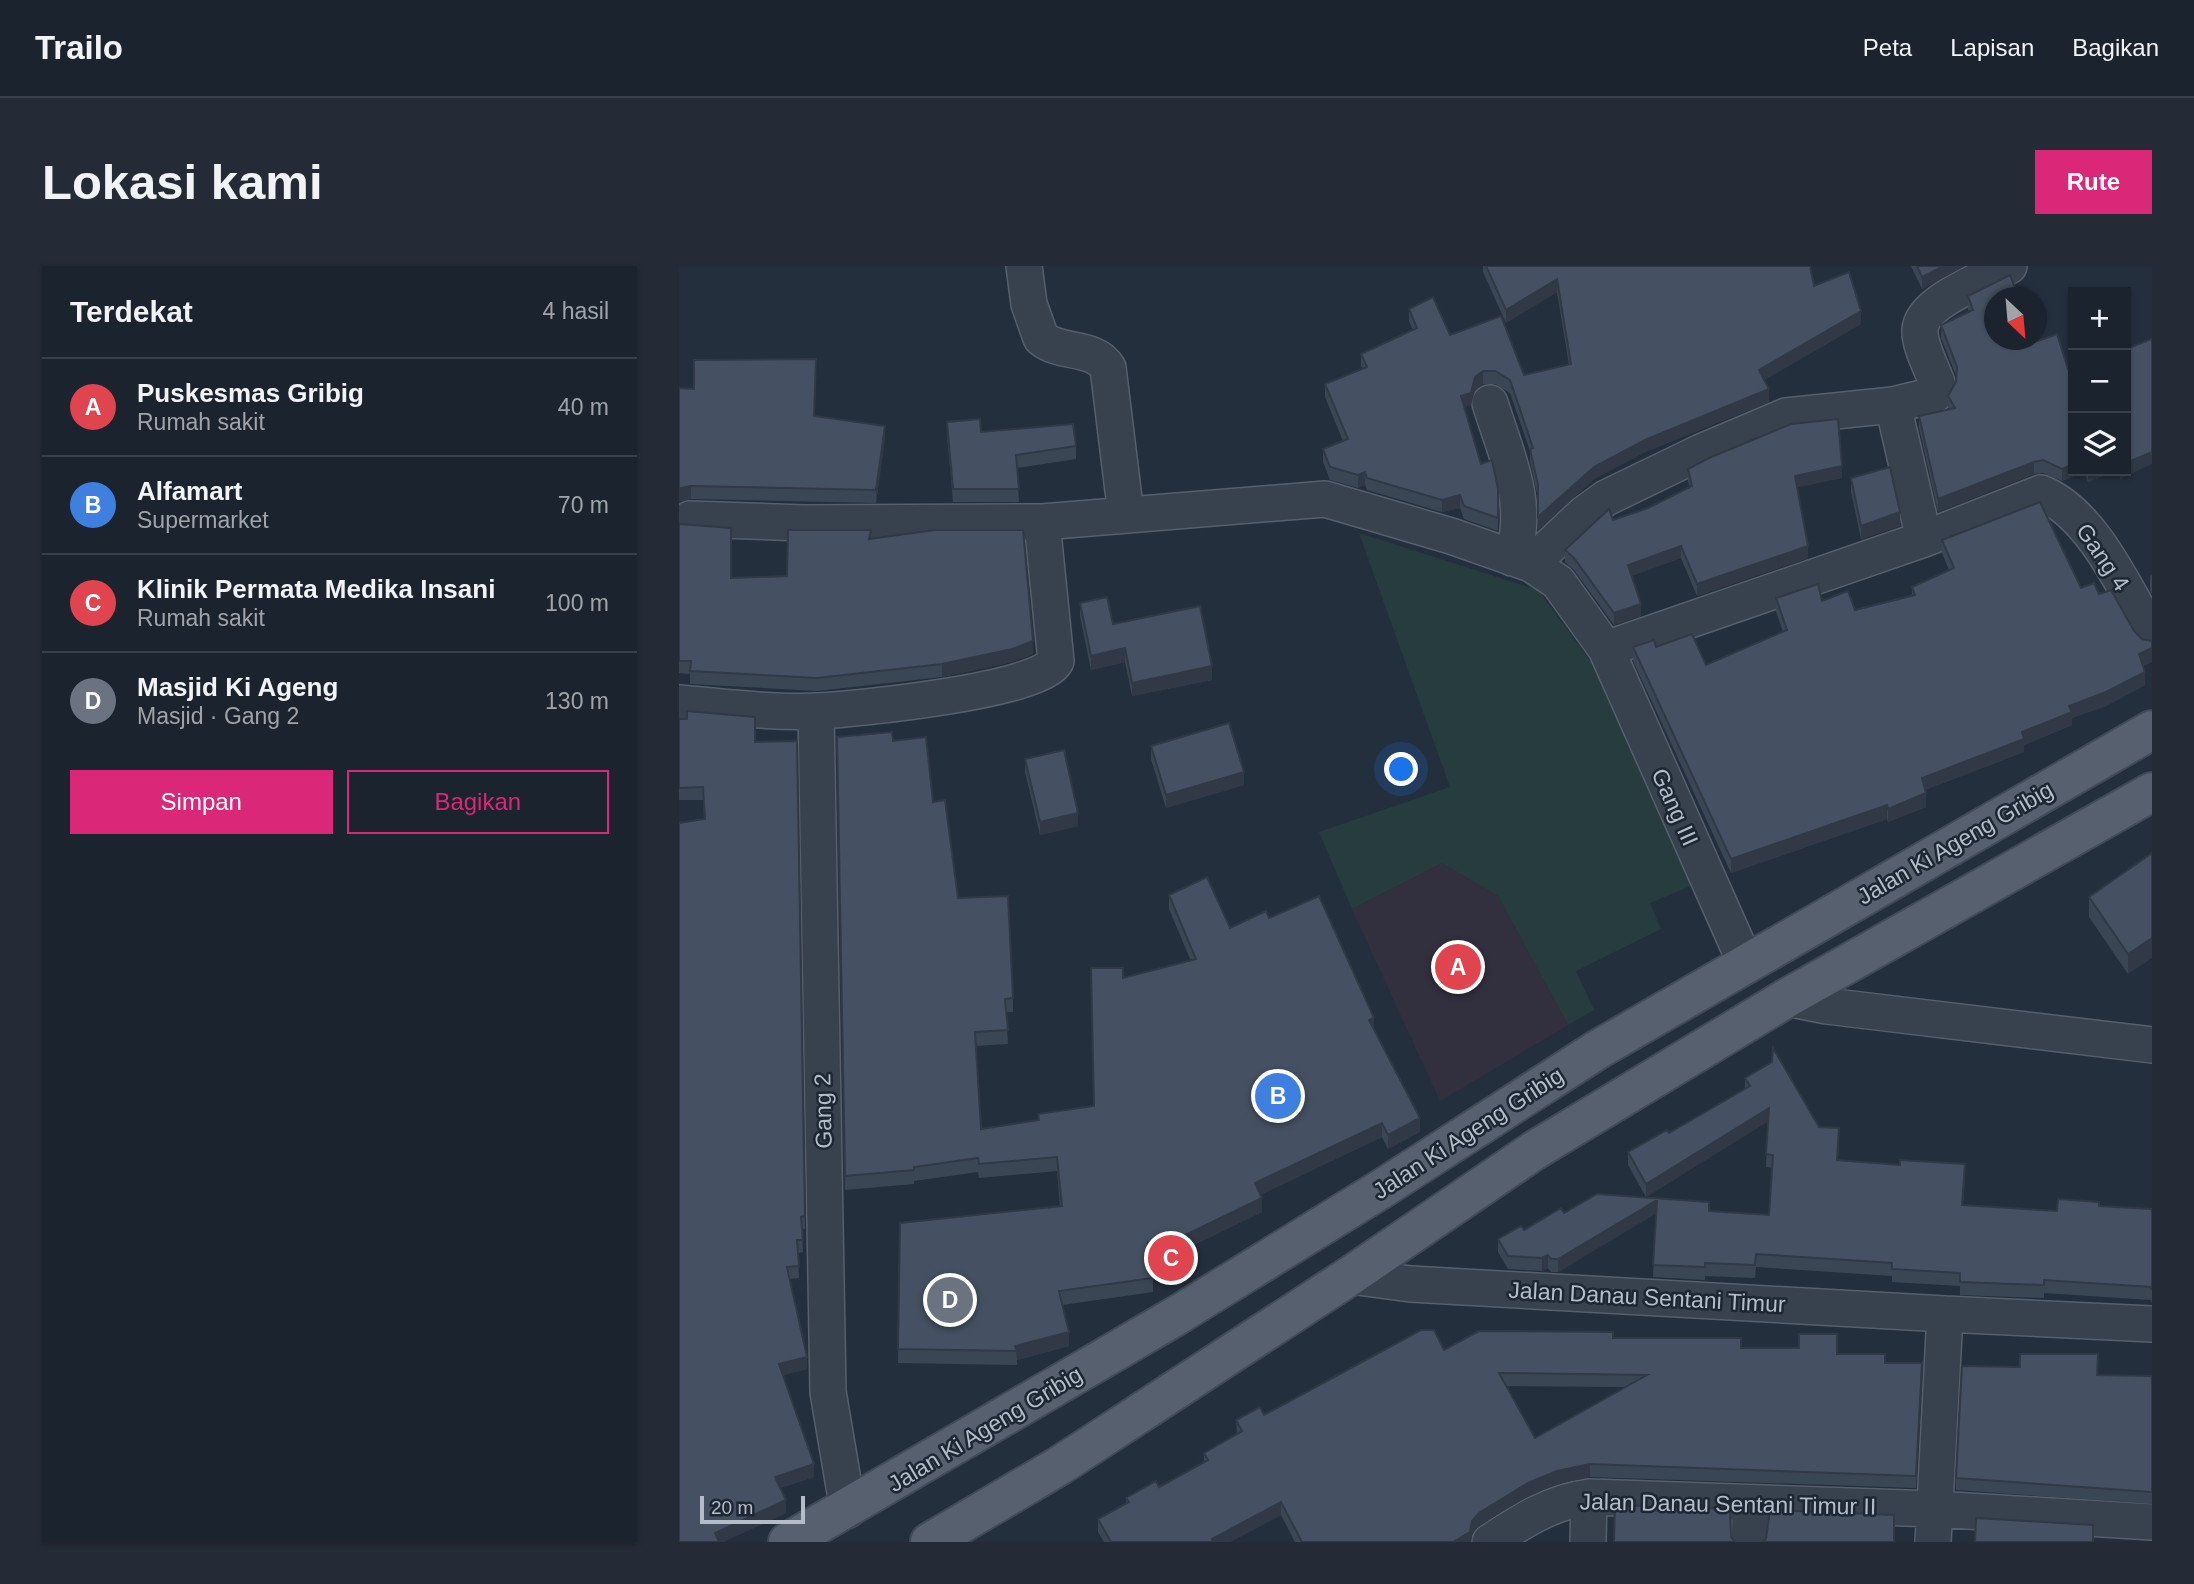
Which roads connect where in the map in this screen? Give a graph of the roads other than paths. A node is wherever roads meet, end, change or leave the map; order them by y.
1 (1024, 266) edge
2 (2009, 266) edge
3 (1490, 403) dead end
4 (1893, 405) junction
5 (1126, 515) junction
6 (690, 519) dead end
7 (1042, 522) junction
8 (1924, 539) junction
9 (1521, 561) junction
10 (2152, 635) edge
11 (1606, 649) junction
12 (679, 703) edge
13 (816, 711) junction
14 (2152, 730) edge
15 (2152, 792) edge
16 (1746, 964) junction
17 (1787, 998) junction
18 (2152, 1045) edge
19 (1350, 1276) junction
20 (1945, 1314) junction
21 (2152, 1324) edge
22 (1589, 1497) junction
23 (1751, 1504) junction
24 (848, 1510) junction
25 (1934, 1525) edge
26 (2133, 1528) edge
27 (788, 1542) edge
28 (930, 1542) edge
29 (1490, 1542) edge
30 (1588, 1542) edge
31 (1749, 1542) edge

1 - 5 street
2 - 4 street
3 - 9 street
4 - 8 street
4 - 9 street
5 - 7 street, Gang III
5 - 9 street, Gang III
6 - 7 street, Gang III
7 - 13 street
8 - 10 street, Gang 4
8 - 11 street
9 - 11 street, Gang III
11 - 16 street, Gang III
12 - 13 street
13 - 24 street, Gang 2
14 - 16 main road, Jalan Ki Ageng Gribig
15 - 17 main road
16 - 24 main road, Jalan Ki Ageng Gribig
17 - 18 street
17 - 19 main road
19 - 20 street, Jalan Danau Sentani Timur
19 - 28 main road
20 - 21 street, Jalan Danau Sentani Timur
20 - 25 street
22 - 23 street, Jalan Danau Sentani Timur II
22 - 29 street, Jalan Danau Sentani Timur II
22 - 30 street
23 - 25 street, Jalan Danau Sentani Timur II
23 - 31 street
24 - 27 main road, Jalan Ki Ageng Gribig
25 - 26 street, Jalan Danau Sentani Timur II

